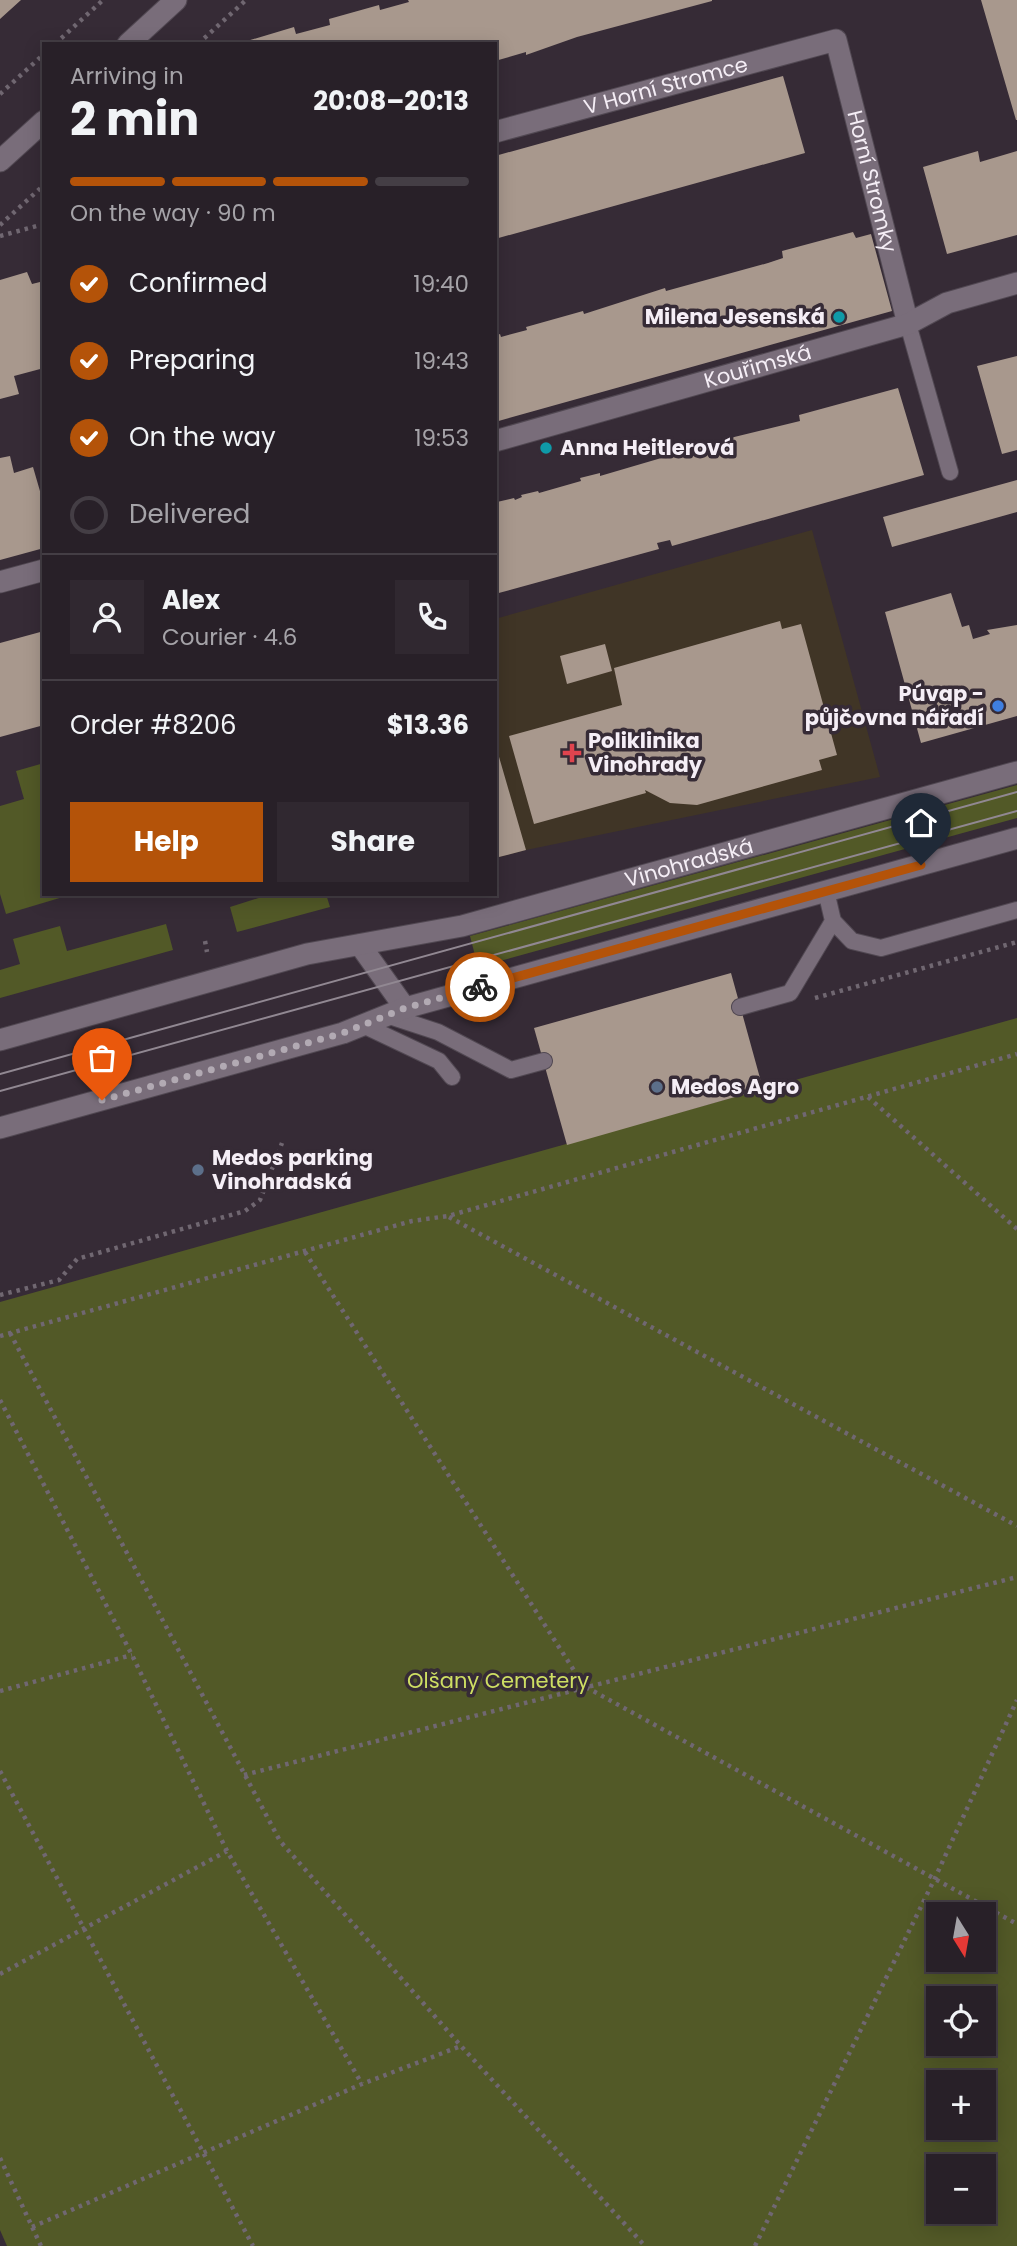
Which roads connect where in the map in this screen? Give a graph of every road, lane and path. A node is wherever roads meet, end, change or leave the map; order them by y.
1 (103, 0) edge
2 (176, 0) edge
3 (246, 0) edge
4 (836, 40) joint
5 (57, 42) edge
6 (130, 42) edge
7 (200, 42) edge
8 (42, 56) edge
9 (0, 94) edge
10 (42, 123) edge
11 (497, 131) edge
12 (0, 161) edge
13 (42, 187) edge
14 (0, 225) edge
15 (42, 226) edge
16 (0, 236) edge
17 (1017, 283) edge
18 (908, 324) junction
19 (497, 440) edge
20 (950, 472) dead end
21 (42, 571) edge
22 (0, 582) edge
23 (1017, 772) edge
24 (1017, 838) edge
25 (825, 891) junction
26 (1017, 910) edge
27 (833, 921) junction
28 (205, 941) dead end
29 (1017, 942) edge
30 (360, 945) junction
31 (207, 952) dead end
32 (789, 993) junction
33 (740, 1007) dead end
34 (396, 1011) junction
35 (363, 1025) junction
36 (0, 1040) edge
37 (1017, 1054) edge
38 (544, 1061) dead end
39 (452, 1077) dead end
40 (869, 1097) junction
41 (0, 1128) edge
42 (282, 1143) dead end
43 (448, 1216) junction
44 (1017, 1229) edge
45 (304, 1252) junction
46 (0, 1295) edge
47 (10, 1333) junction
48 (0, 1336) edge
49 (0, 1400) edge
50 (1017, 1526) edge
51 (1017, 1577) edge
52 (132, 1655) junction
53 (584, 1686) junction
54 (0, 1691) edge
55 (1017, 1700) edge
56 (0, 1771) edge
57 (244, 1775) junction
58 (226, 1851) junction
59 (936, 1878) junction
60 (1017, 1924) edge
61 (84, 1930) junction
62 (0, 1974) edge
63 (461, 2046) junction
64 (362, 2084) junction
65 (203, 2153) junction
66 (0, 2158) edge
67 (32, 2227) junction
68 (41, 2246) edge
69 (253, 2246) edge
70 (645, 2246) edge
71 (755, 2246) edge

1 - 5 path
2 - 6 main road
3 - 7 path
4 - 11 main road, V Horní Stromce
4 - 18 main road, Horní Stromky
8 - 9 path
10 - 12 main road
13 - 14 path
15 - 16 path
17 - 18 main road, Kouřimská
18 - 19 main road, Kouřimská
18 - 20 lane
21 - 22 main road
23 - 30 main road, Vinohradská
24 - 25 main road
25 - 27 lane
25 - 34 main road
26 - 27 lane
27 - 32 lane
28 - 31 path
29 - 32 path
30 - 34 main road
30 - 36 main road, Vinohradská
32 - 33 lane
34 - 35 main road
34 - 38 lane
35 - 39 lane
35 - 41 main road
37 - 40 path
40 - 43 path
40 - 44 path
42 - 46 path
43 - 45 path
43 - 50 path
45 - 47 path
45 - 53 path
47 - 48 path
47 - 57 path
49 - 52 path
51 - 53 path
52 - 54 path
52 - 58 path
53 - 57 path
53 - 59 path
55 - 59 path
56 - 61 path
57 - 63 path
58 - 61 path
58 - 64 path
59 - 60 path
59 - 71 path
61 - 62 path
61 - 65 path
63 - 64 path
63 - 70 path
64 - 65 path
65 - 67 path
65 - 69 path
66 - 67 path
67 - 68 path

